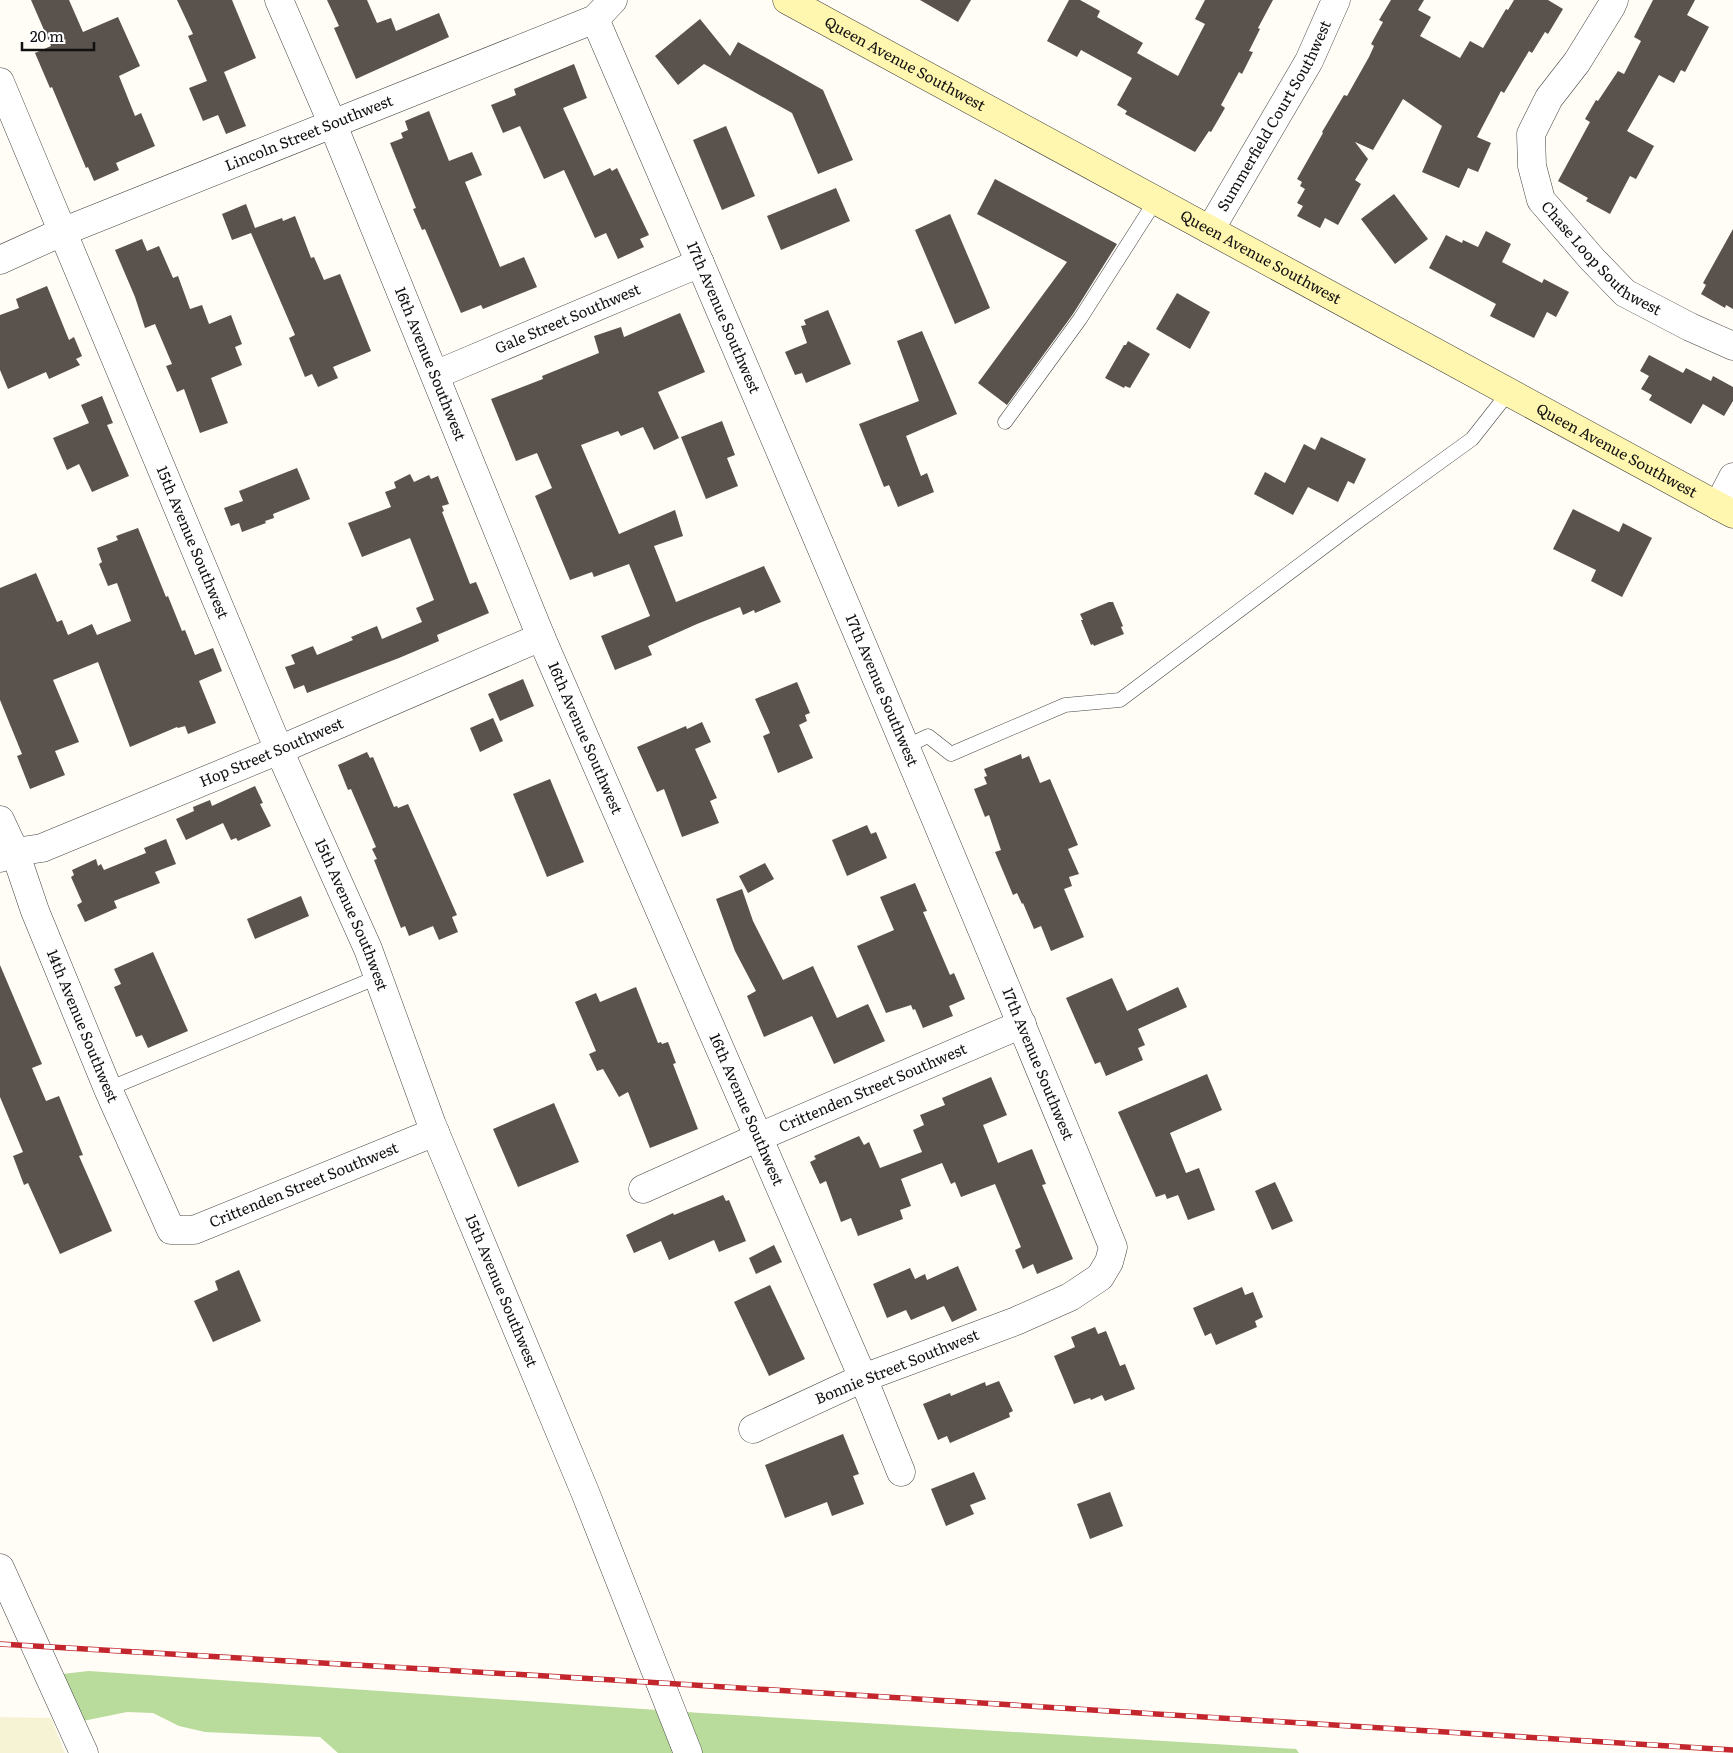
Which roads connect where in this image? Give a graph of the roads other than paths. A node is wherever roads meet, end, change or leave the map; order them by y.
1 (279, 0) edge
2 (787, 0) edge
3 (1336, 0) edge
4 (1614, 0) edge
5 (816, 7) edge
6 (604, 10) edge
7 (0, 82) edge
8 (333, 125) junction
9 (1156, 200) junction
10 (1210, 230) junction
11 (62, 232) junction
12 (0, 260) edge
13 (700, 263) junction
14 (1733, 346) edge
15 (435, 375) junction
16 (1509, 392) junction
17 (1005, 422) dead end
18 (1733, 477) edge
19 (1725, 510) edge
20 (541, 637) junction
21 (905, 747) junction
22 (279, 750) junction
23 (0, 820) edge
24 (8, 855) edge
25 (378, 977) junction
26 (1022, 1024) junction
27 (108, 1089) junction
28 (435, 1132) junction
29 (759, 1136) junction
30 (643, 1189) dead end
31 (172, 1230) joint
32 (1016, 1321) joint
33 (864, 1378) junction
34 (752, 1429) dead end
35 (901, 1472) dead end
36 (0, 1568) edge
37 (84, 1753) edge
38 (688, 1753) edge

1 - 8 street, 16th Avenue Southwest
2 - 5 main road, Queen Avenue Southwest
3 - 10 street, Summerfield Court Southwest
4 - 14 street, Chase Loop Southwest
5 - 9 main road, Queen Avenue Southwest
6 - 8 street, Lincoln Street Southwest
6 - 13 street, 17th Avenue Southwest
7 - 11 street, 15th Avenue Southwest
8 - 11 street, Lincoln Street Southwest
8 - 15 street, 16th Avenue Southwest
9 - 10 main road, Queen Avenue Southwest
9 - 17 lane
10 - 16 main road, Queen Avenue Southwest
11 - 12 street, Lincoln Street Southwest
11 - 22 street, 15th Avenue Southwest
13 - 15 street, Gale Street Southwest
13 - 21 street, 17th Avenue Southwest
15 - 20 street, 16th Avenue Southwest
16 - 19 main road, Queen Avenue Southwest
16 - 21 lane
18 - 19 street
20 - 22 street, Hop Street Southwest
20 - 29 street, 16th Avenue Southwest
21 - 26 street, 17th Avenue Southwest
22 - 24 street, Hop Street Southwest
22 - 25 street, 15th Avenue Southwest
23 - 24 street, 14th Avenue Southwest
24 - 27 street, 14th Avenue Southwest
25 - 27 lane
25 - 28 street, 15th Avenue Southwest
26 - 29 street, Crittenden Street Southwest
26 - 32 street, 17th Avenue Southwest
27 - 31 street, 14th Avenue Southwest
28 - 31 street, Crittenden Street Southwest
28 - 38 street, 15th Avenue Southwest
29 - 30 street, Crittenden Street Southwest
29 - 33 street, 16th Avenue Southwest
32 - 33 street, Bonnie Street Southwest
33 - 34 street, Bonnie Street Southwest
33 - 35 street, 16th Avenue Southwest
36 - 37 street

